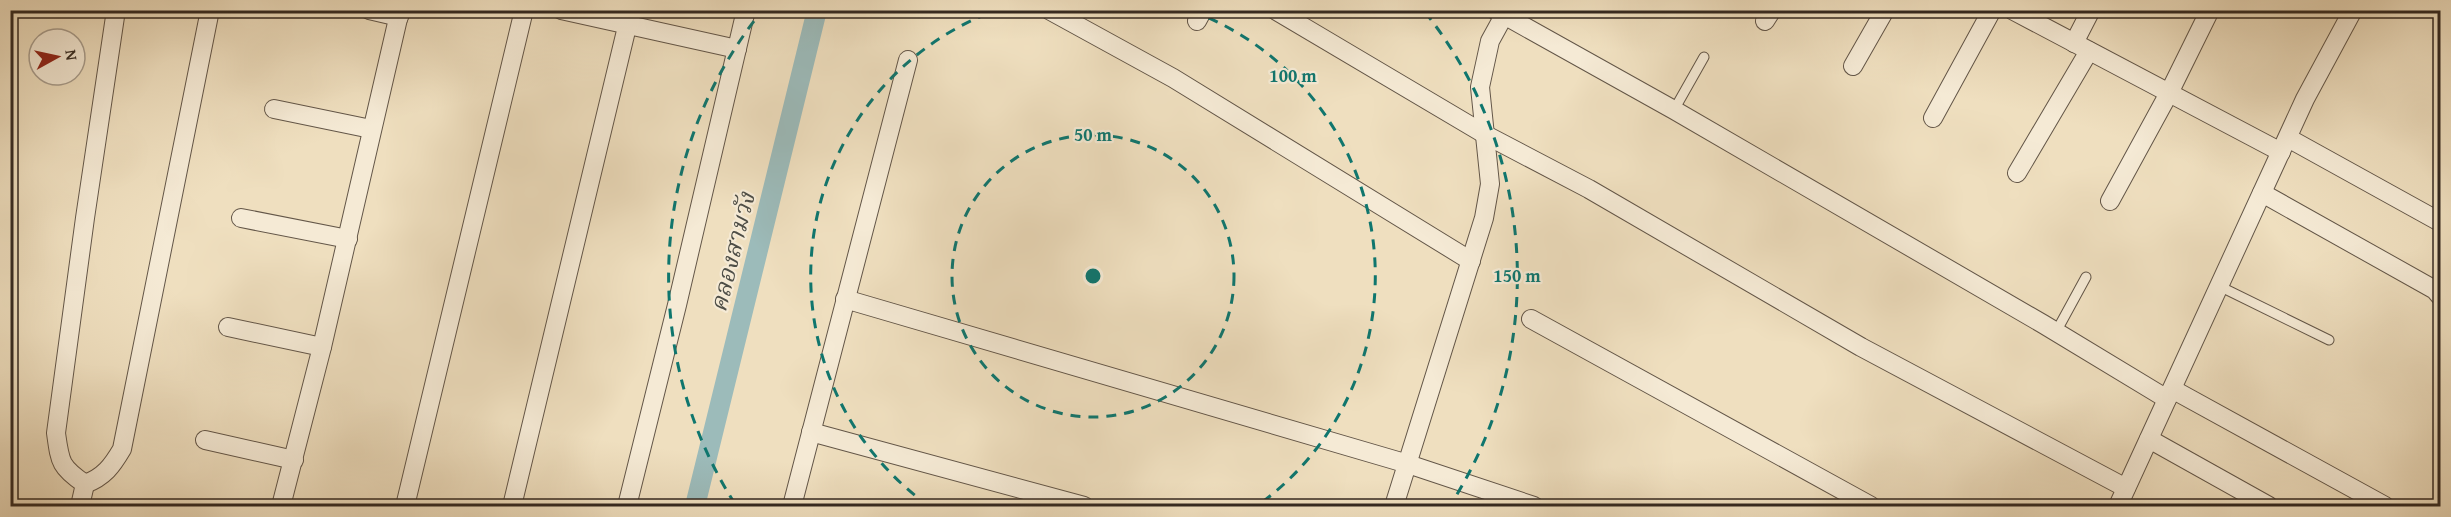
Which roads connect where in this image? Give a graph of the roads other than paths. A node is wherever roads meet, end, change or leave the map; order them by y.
1 (116, 10) edge
2 (210, 10) edge
3 (369, 10) edge
4 (524, 10) edge
5 (561, 10) edge
6 (746, 10) edge
7 (1049, 10) edge
8 (1275, 10) edge
9 (1885, 10) edge
10 (1992, 10) edge
11 (2012, 10) edge
12 (2091, 10) edge
13 (2210, 10) edge
14 (2353, 10) edge
15 (1502, 12) edge
16 (399, 14) edge
17 (629, 18) edge
18 (2081, 47) junction
19 (737, 49) junction
20 (1704, 57) dead end
21 (908, 60) dead end
22 (1853, 66) dead end
23 (2169, 93) junction
24 (274, 109) dead end
25 (1674, 110) junction
26 (1933, 118) dead end
27 (371, 129) junction
28 (1486, 135) junction
29 (2284, 145) junction
30 (2018, 173) dead end
31 (2262, 193) junction
32 (2110, 201) dead end
33 (241, 218) dead end
34 (2440, 222) edge
35 (348, 238) junction
36 (1471, 261) junction
37 (2086, 278) dead end
38 (2219, 286) junction
39 (2440, 296) edge
40 (845, 299) junction
41 (1531, 319) dead end
42 (228, 327) dead end
43 (2056, 332) junction
44 (2329, 340) dead end
45 (322, 347) junction
46 (2170, 394) junction
47 (811, 432) junction
48 (2149, 439) junction
49 (205, 440) dead end
50 (294, 459) junction
51 (1408, 464) junction
52 (85, 484) junction
53 (2126, 500) edge
54 (80, 507) edge
55 (281, 507) edge
56 (405, 507) edge
57 (512, 507) edge
58 (627, 507) edge
59 (792, 507) edge
60 (1084, 507) edge
61 (1394, 507) edge
62 (1534, 507) edge
63 (1871, 507) edge
64 (2269, 507) edge
65 (2385, 507) edge

1 - 52 street
2 - 52 street
3 - 16 street
4 - 56 street
5 - 17 street
6 - 19 street
7 - 36 street
8 - 28 street
9 - 22 street
10 - 26 street
11 - 18 street
12 - 18 street
13 - 23 street
14 - 29 street
15 - 25 street
15 - 28 street
16 - 27 street
17 - 19 street
17 - 57 street
18 - 23 street
18 - 30 street
19 - 58 street
20 - 25 lane
21 - 40 street
23 - 29 street
23 - 32 street
24 - 27 street
25 - 43 street
27 - 35 street
28 - 36 street
28 - 53 street
29 - 31 street
29 - 34 street
31 - 38 street
31 - 39 street
33 - 35 street
35 - 45 street
36 - 51 street
37 - 43 lane
38 - 44 lane
38 - 46 street
40 - 47 street
40 - 51 street
41 - 63 street
42 - 45 street
43 - 46 street
45 - 50 street
46 - 48 street
46 - 65 street
47 - 59 street
47 - 60 street
48 - 53 street
48 - 64 street
49 - 50 street
50 - 55 street
51 - 61 street
51 - 62 street
52 - 54 street

